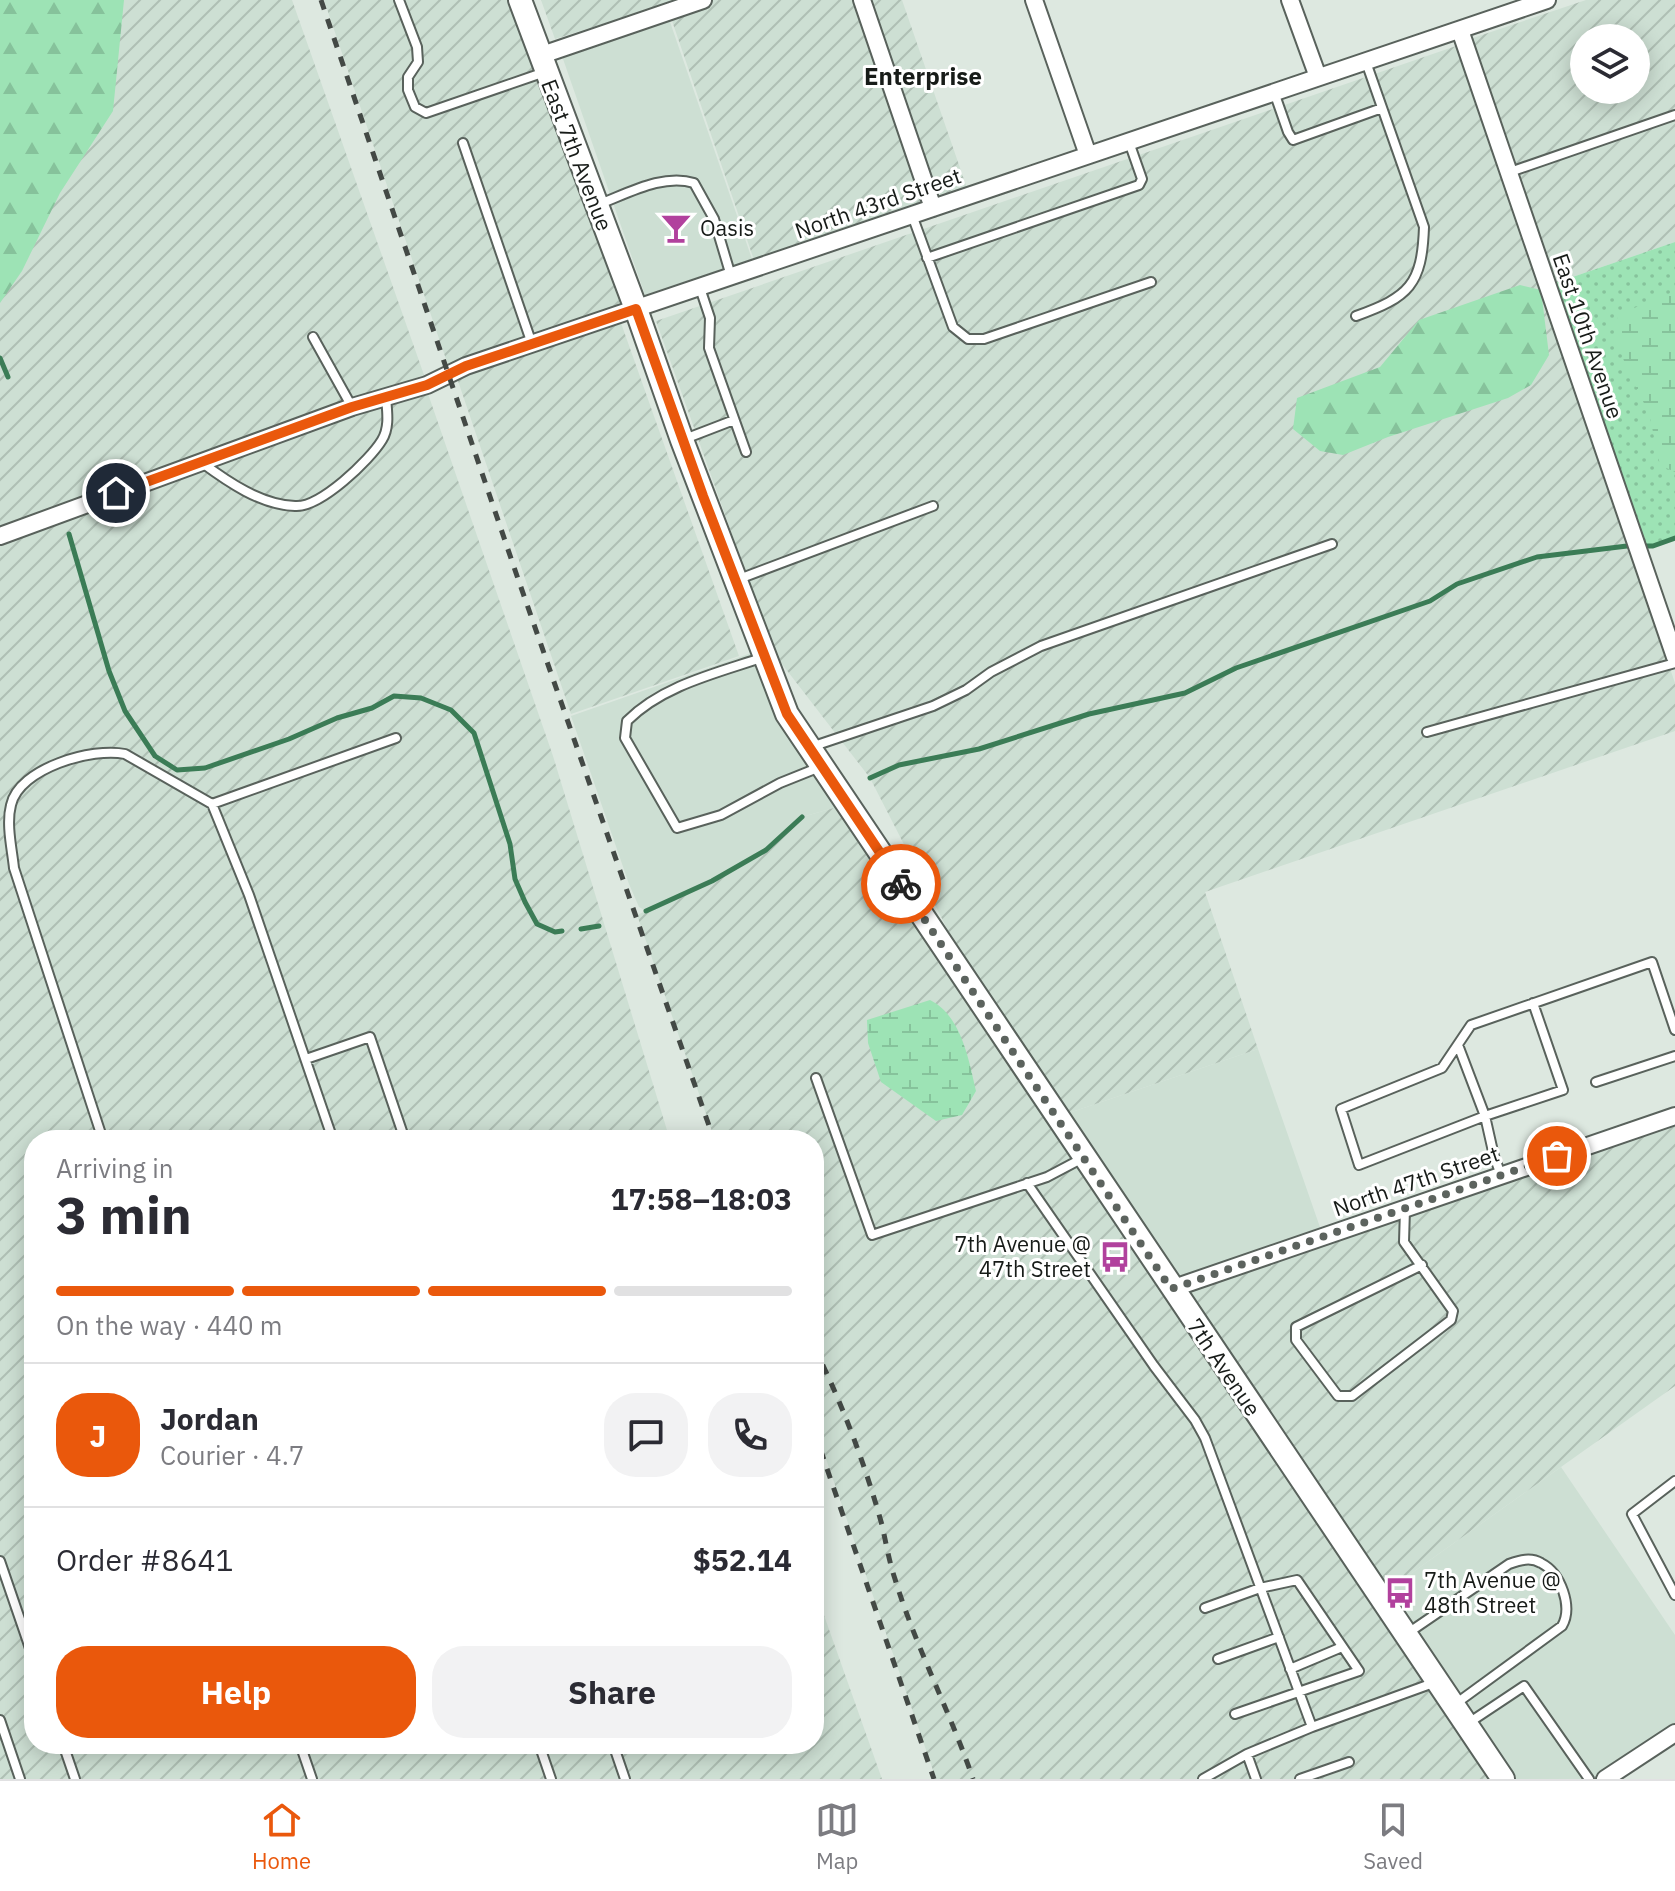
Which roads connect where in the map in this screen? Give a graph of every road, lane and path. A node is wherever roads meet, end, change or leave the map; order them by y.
1 (399, 0) edge
2 (520, 0) edge
3 (703, 0) edge
4 (862, 0) edge
5 (1034, 0) edge
6 (1290, 0) edge
7 (1547, 0) edge
8 (1509, 6) edge
9 (1460, 30) junction
10 (1365, 61) junction
11 (542, 64) junction
12 (1318, 77) junction
13 (1274, 92) junction
14 (1382, 108) junction
15 (1675, 115) edge
16 (1129, 141) junction
17 (463, 143) dead end
18 (1088, 155) junction
19 (1509, 173) junction
20 (596, 206) junction
21 (933, 208) junction
22 (912, 215) junction
23 (927, 258) junction
24 (731, 276) junction
25 (1151, 282) dead end
26 (699, 287) junction
27 (636, 309) junction
28 (1356, 316) dead end
29 (313, 337) dead end
30 (532, 344) junction
31 (386, 397) junction
32 (352, 407) junction
33 (734, 420) junction
34 (682, 440) junction
35 (746, 452) dead end
36 (201, 462) junction
37 (933, 506) dead end
38 (0, 536) edge
39 (1332, 544) dead end
40 (734, 581) junction
41 (765, 657) junction
42 (1675, 660) edge
43 (1427, 732) dead end
44 (396, 738) dead end
45 (810, 747) junction
46 (823, 766) junction
47 (212, 804) junction
48 (1533, 1003) junction
49 (1675, 1030) edge
50 (1458, 1045) junction
51 (1675, 1056) edge
52 (306, 1059) junction
53 (816, 1078) dead end
54 (1596, 1082) dead end
55 (1485, 1116) junction
56 (1675, 1116) edge
57 (100, 1130) edge
58 (330, 1130) edge
59 (402, 1130) edge
60 (1084, 1158) junction
61 (1501, 1175) junction
62 (1027, 1183) junction
63 (1405, 1208) junction
64 (1422, 1265) junction
65 (1171, 1289) junction
66 (1675, 1481) edge
67 (0, 1561) edge
68 (1260, 1588) junction
69 (1675, 1595) edge
70 (1205, 1608) dead end
71 (24, 1631) edge
72 (1405, 1635) junction
73 (1279, 1637) junction
74 (1342, 1647) junction
75 (1218, 1659) dead end
76 (1290, 1669) junction
77 (1437, 1682) junction
78 (1299, 1692) junction
79 (1453, 1705) junction
80 (1235, 1714) dead end
81 (0, 1720) edge
82 (1466, 1725) junction
83 (1312, 1727) junction
84 (1675, 1733) edge
85 (66, 1754) edge
86 (303, 1754) edge
87 (542, 1754) edge
88 (616, 1754) edge
89 (1247, 1754) junction
90 (1349, 1762) dead end
91 (20, 1779) edge
92 (75, 1779) edge
93 (312, 1779) edge
94 (551, 1779) edge
95 (625, 1779) edge
96 (1203, 1779) edge
97 (1256, 1779) edge
98 (1300, 1779) edge
99 (1503, 1779) edge
100 (1589, 1779) edge
101 (1605, 1779) edge

1 - 11 lane
2 - 11 street, East 7th Avenue
3 - 11 street
4 - 21 street
5 - 18 street
6 - 12 street
7 - 8 street, North 43rd Street
8 - 9 street, North 43rd Street
9 - 10 street, North 43rd Street
9 - 19 street, East 10th Avenue
10 - 12 street, North 43rd Street
10 - 14 lane
11 - 20 street, East 7th Avenue
12 - 13 street, North 43rd Street
13 - 14 lane
13 - 16 street, North 43rd Street
14 - 28 lane
15 - 19 lane
16 - 18 street, North 43rd Street
16 - 23 lane
17 - 30 lane
18 - 21 street, North 43rd Street
19 - 42 street, East 10th Avenue
20 - 24 lane
20 - 27 street, East 7th Avenue
21 - 22 street, North 43rd Street
22 - 23 lane
22 - 24 street, North 43rd Street
23 - 25 lane
24 - 26 street, North 43rd Street
26 - 27 street, North 43rd Street
26 - 33 lane
27 - 30 street, North 43rd Street
27 - 34 street, 7th Avenue
29 - 32 lane
30 - 31 street, North 43rd Street
31 - 32 street, North 43rd Street
31 - 36 lane
32 - 36 street, North 43rd Street
33 - 34 lane
33 - 35 lane
34 - 40 street, 7th Avenue
36 - 38 street, North 43rd Street
37 - 40 lane
39 - 45 lane
40 - 41 street, 7th Avenue
41 - 45 street, 7th Avenue
41 - 46 lane
42 - 43 lane
44 - 47 lane
45 - 46 street, 7th Avenue
46 - 60 street, 7th Avenue
47 - 52 lane
47 - 57 lane
48 - 49 lane
48 - 50 lane
48 - 55 lane
50 - 55 lane
50 - 55 lane
51 - 54 lane
52 - 58 lane
52 - 59 lane
53 - 62 lane
55 - 61 lane
56 - 61 street, North 47th Street
60 - 62 lane
60 - 65 street, 7th Avenue
61 - 63 street, North 47th Street
62 - 68 lane
63 - 64 lane
63 - 65 street, North 47th Street
64 - 64 lane
65 - 72 street, 7th Avenue
66 - 69 lane
67 - 71 lane
68 - 70 lane
68 - 73 lane
68 - 74 lane
72 - 77 street, 7th Avenue
72 - 79 lane
73 - 75 lane
73 - 76 lane
74 - 76 lane
74 - 78 lane
76 - 78 lane
77 - 79 street, 7th Avenue
77 - 83 lane
78 - 80 lane
78 - 83 lane
79 - 82 street, 7th Avenue
81 - 91 lane
82 - 99 street, 7th Avenue
82 - 100 lane
83 - 89 lane
84 - 101 street
85 - 92 lane
86 - 93 lane
87 - 94 lane
88 - 95 lane
89 - 96 lane
89 - 97 lane
90 - 98 lane

